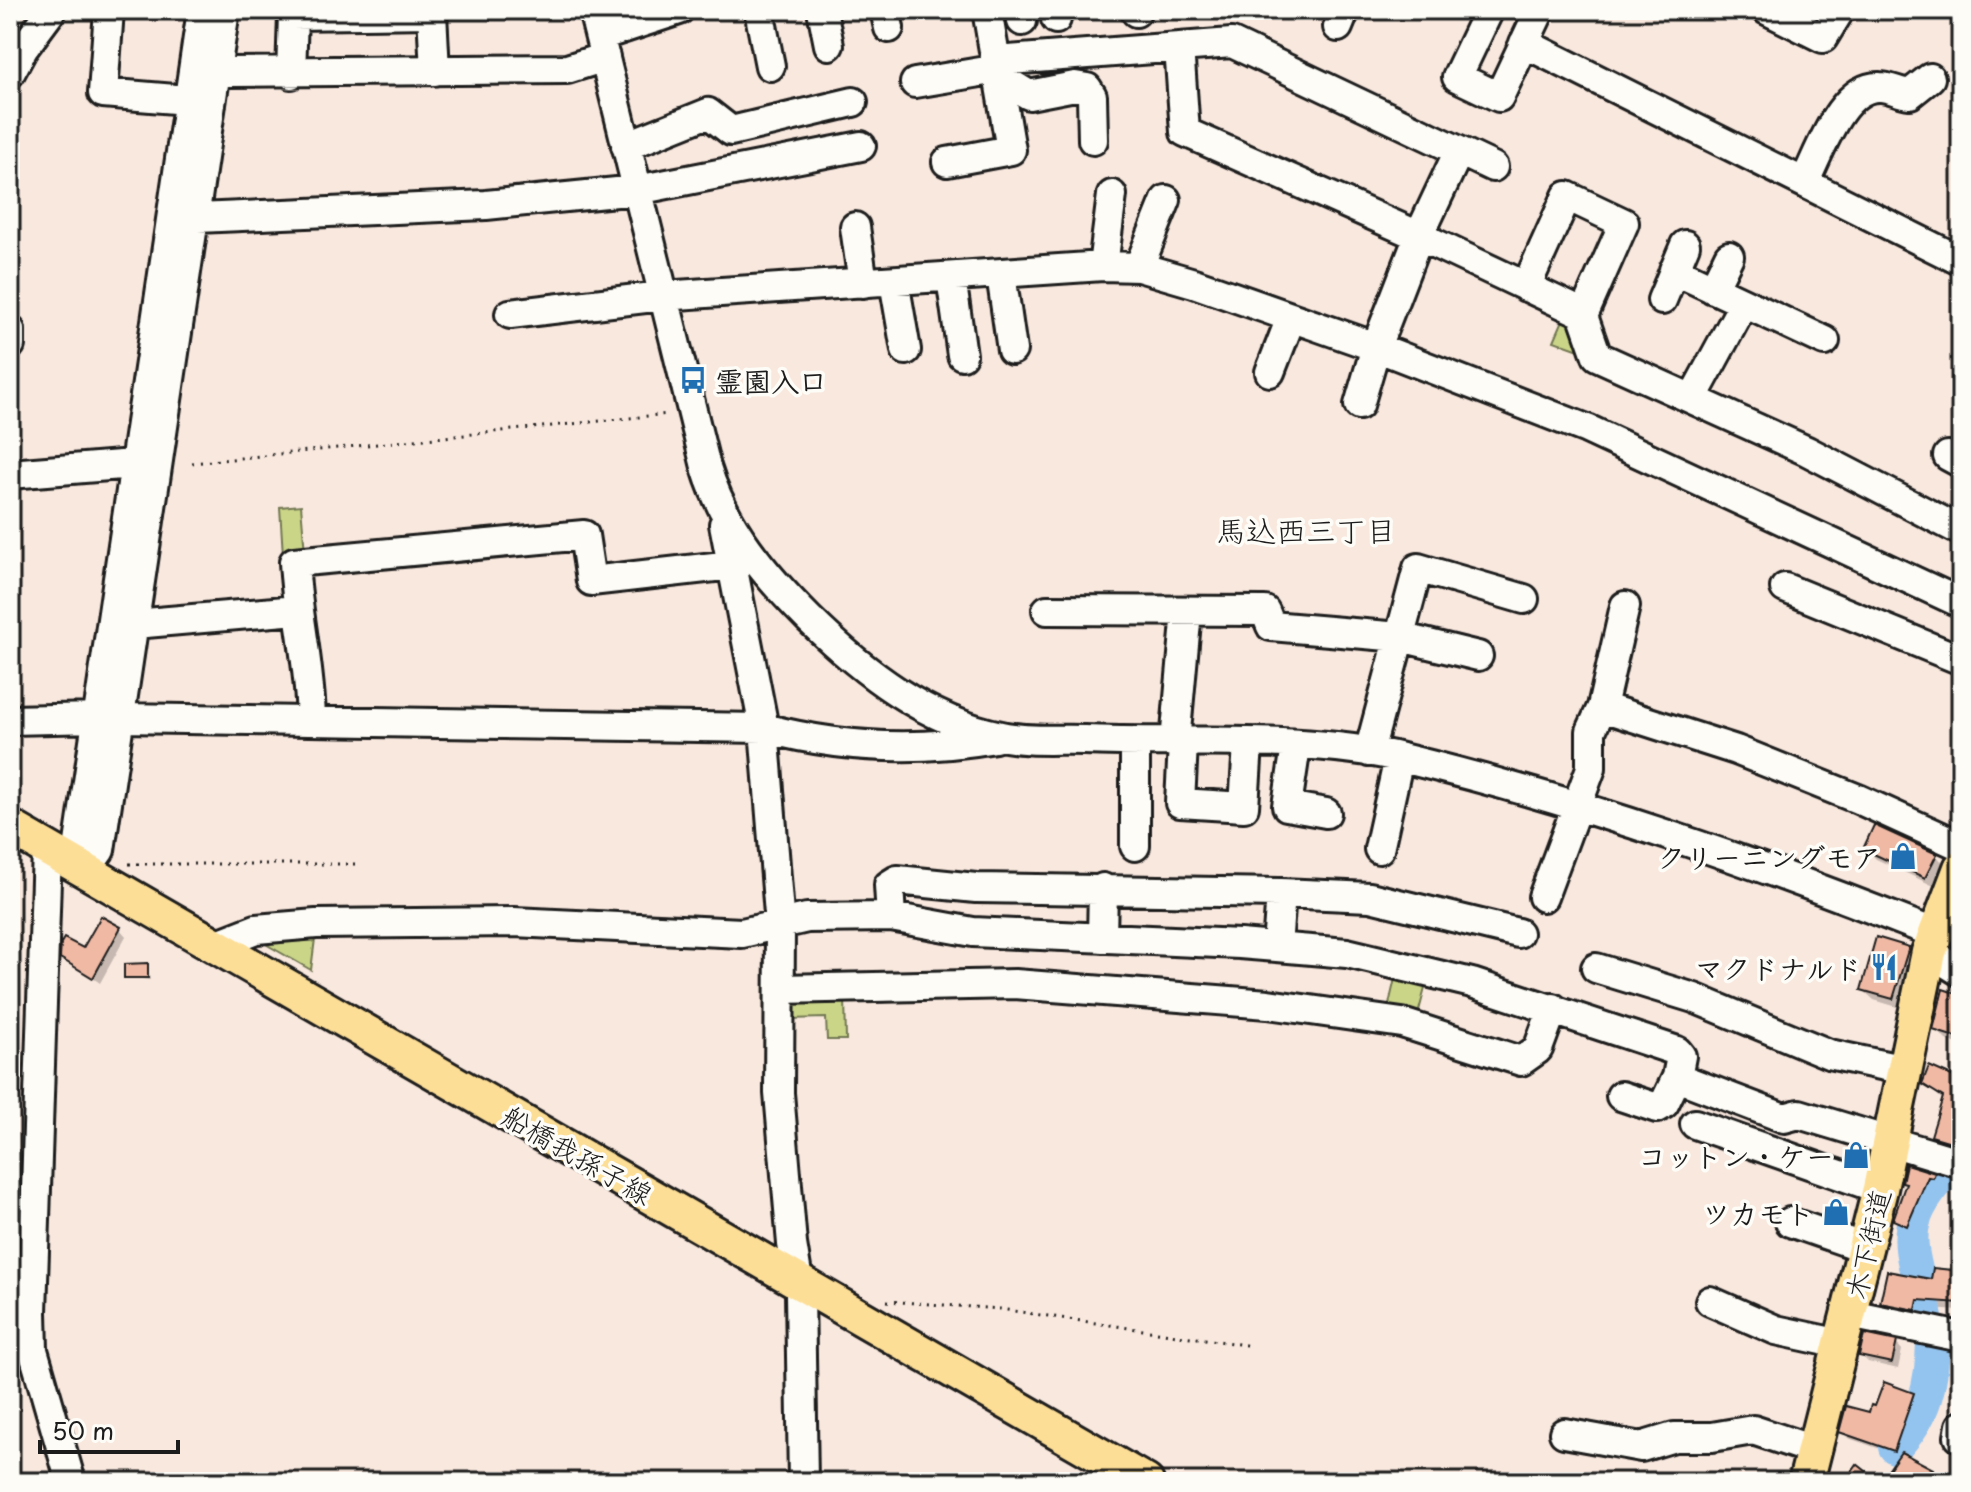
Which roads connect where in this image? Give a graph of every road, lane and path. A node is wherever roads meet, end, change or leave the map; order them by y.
1 (52, 10) edge
2 (109, 10) edge
3 (202, 10) edge
4 (225, 10) edge
5 (679, 10) edge
6 (759, 10) edge
7 (822, 10) edge
8 (987, 10) edge
9 (1489, 10) edge
10 (1540, 10) edge
11 (1767, 10) edge
12 (1840, 10) edge
13 (599, 35) edge
14 (1524, 43) junction
15 (829, 45) dead end
16 (1179, 47) junction
17 (770, 66) dead end
18 (998, 70) junction
19 (435, 71) junction
20 (229, 72) dead end
21 (10, 73) edge
22 (291, 74) junction
23 (1930, 78) dead end
24 (915, 83) dead end
25 (175, 99) dead end
26 (853, 102) dead end
27 (1093, 140) dead end
28 (626, 146) junction
29 (861, 146) dead end
30 (1459, 151) junction
31 (947, 162) dead end
32 (1493, 167) dead end
33 (1805, 181) junction
34 (637, 190) junction
35 (1112, 195) dead end
36 (1166, 200) dead end
37 (182, 219) junction
38 (855, 227) dead end
39 (1419, 236) junction
40 (1729, 256) dead end
41 (1961, 261) edge
42 (1103, 266) junction
43 (1139, 267) junction
44 (1001, 274) junction
45 (951, 277) junction
46 (894, 281) junction
47 (863, 283) junction
48 (1526, 287) junction
49 (1713, 289) junction
50 (662, 296) junction
51 (1662, 300) dead end
52 (1743, 305) junction
53 (510, 314) dead end
54 (1583, 316) junction
55 (1291, 318) junction
56 (10, 330) edge
57 (1825, 341) dead end
58 (10, 345) edge
59 (1376, 347) junction
60 (906, 350) dead end
61 (1012, 350) dead end
62 (962, 355) dead end
63 (1270, 372) dead end
64 (1692, 399) junction
65 (1359, 405) dead end
66 (691, 411) junction
67 (192, 463) dead end
68 (121, 465) dead end
69 (10, 474) edge
70 (722, 512) junction
71 (1961, 531) edge
72 (732, 565) junction
73 (1785, 588) dead end
74 (1524, 599) dead end
75 (1961, 603) edge
76 (1625, 606) dead end
77 (297, 610) junction
78 (1047, 610) dead end
79 (1187, 611) junction
80 (134, 624) junction
81 (1400, 637) junction
82 (1478, 656) dead end
83 (1961, 660) edge
84 (1602, 707) junction
85 (109, 718) junction
86 (10, 720) edge
87 (311, 720) junction
88 (764, 728) junction
89 (1004, 737) junction
90 (1135, 742) junction
91 (1179, 742) junction
92 (1248, 744) junction
93 (1296, 746) junction
94 (1369, 752) junction
95 (1399, 758) junction
96 (1578, 807) junction
97 (1326, 813) dead end
98 (10, 827) edge
99 (1135, 846) dead end
100 (1961, 846) edge
101 (47, 849) junction
102 (1379, 849) dead end
103 (125, 863) dead end
104 (360, 864) dead end
105 (1961, 868) edge
106 (85, 871) junction
107 (1103, 888) junction
108 (1281, 893) junction
109 (1543, 897) dead end
110 (891, 917) junction
111 (780, 927) junction
112 (1518, 933) dead end
113 (1102, 938) junction
114 (1931, 943) junction
115 (215, 945) junction
116 (1277, 947) junction
117 (1596, 968) dead end
118 (1961, 972) edge
119 (780, 989) junction
120 (1553, 1008) junction
121 (1905, 1070) junction
122 (1677, 1077) junction
123 (1621, 1096) dead end
124 (1695, 1124) dead end
125 (1891, 1142) junction
126 (1961, 1163) edge
127 (1880, 1189) junction
128 (1790, 1222) dead end
129 (1865, 1248) junction
130 (796, 1279) junction
131 (1710, 1301) dead end
132 (848, 1310) junction
133 (1846, 1329) junction
134 (1942, 1334) edge
135 (1252, 1346) dead end
136 (1564, 1433) dead end
137 (1809, 1466) edge
138 (71, 1482) edge
139 (803, 1482) edge
140 (1146, 1482) edge

1 - 21 street
2 - 25 street
3 - 37 street
4 - 37 street
5 - 13 street
6 - 17 street
7 - 15 street
8 - 18 street
9 - 14 street
10 - 14 street
11 - 12 street
13 - 19 street
13 - 28 street
14 - 33 street
16 - 18 street
16 - 30 street
16 - 39 street
18 - 24 street
18 - 27 street
18 - 31 street
19 - 22 street
19 - 22 street
20 - 22 street
23 - 33 street
26 - 28 street
28 - 34 street
29 - 34 street
30 - 32 street
30 - 39 street
33 - 41 street
34 - 37 street
34 - 50 street
35 - 42 street
36 - 43 street
37 - 80 street
37 - 85 street
38 - 47 street
39 - 48 street
39 - 59 street
40 - 49 street
42 - 43 street
42 - 44 street
43 - 55 street
44 - 45 street
44 - 61 street
45 - 46 street
45 - 62 street
46 - 47 street
46 - 60 street
47 - 50 street
48 - 54 street
48 - 54 street
49 - 51 street
49 - 52 street
50 - 53 street
50 - 66 street
52 - 57 street
52 - 64 street
54 - 64 street
55 - 59 street
55 - 63 street
56 - 58 street
59 - 65 street
59 - 75 street
64 - 71 street
66 - 67 path
66 - 70 street
68 - 69 street
70 - 72 street
70 - 89 street
72 - 77 street
72 - 88 street
73 - 83 street
74 - 81 street
76 - 84 street
77 - 80 street
77 - 87 street
78 - 79 street
79 - 81 street
79 - 91 street
80 - 85 street
81 - 82 street
81 - 94 street
84 - 96 street
84 - 100 street
85 - 86 street
85 - 87 street
85 - 106 street
87 - 88 street
88 - 89 street
88 - 111 street
89 - 90 street
90 - 91 street
90 - 99 street
91 - 92 street
91 - 92 street
92 - 93 street
93 - 94 street
93 - 97 street
94 - 95 street
95 - 96 street
95 - 102 street
96 - 109 street
96 - 114 street
98 - 101 main road, 船橋我孫子線
101 - 106 main road, 船橋我孫子線
101 - 138 street
103 - 104 path
105 - 114 main road, 木下街道
106 - 115 main road, 船橋我孫子線
107 - 108 street
107 - 110 street
107 - 113 street
108 - 112 street
108 - 116 street
110 - 111 street
110 - 113 street
111 - 115 street
111 - 119 street
113 - 116 street
114 - 118 street
114 - 121 main road, 木下街道
115 - 130 main road, 船橋我孫子線
116 - 120 street
117 - 121 street
119 - 120 street
119 - 130 street
120 - 122 street
121 - 125 main road, 木下街道
122 - 123 street
122 - 125 street
124 - 127 street
125 - 126 street
125 - 127 main road, 木下街道
127 - 129 main road, 木下街道
128 - 129 street
129 - 133 main road, 木下街道
130 - 132 main road, 船橋我孫子線
130 - 139 street
131 - 133 street
132 - 135 path
132 - 140 main road, 船橋我孫子線
133 - 134 street
133 - 137 main road, 木下街道
136 - 137 street

